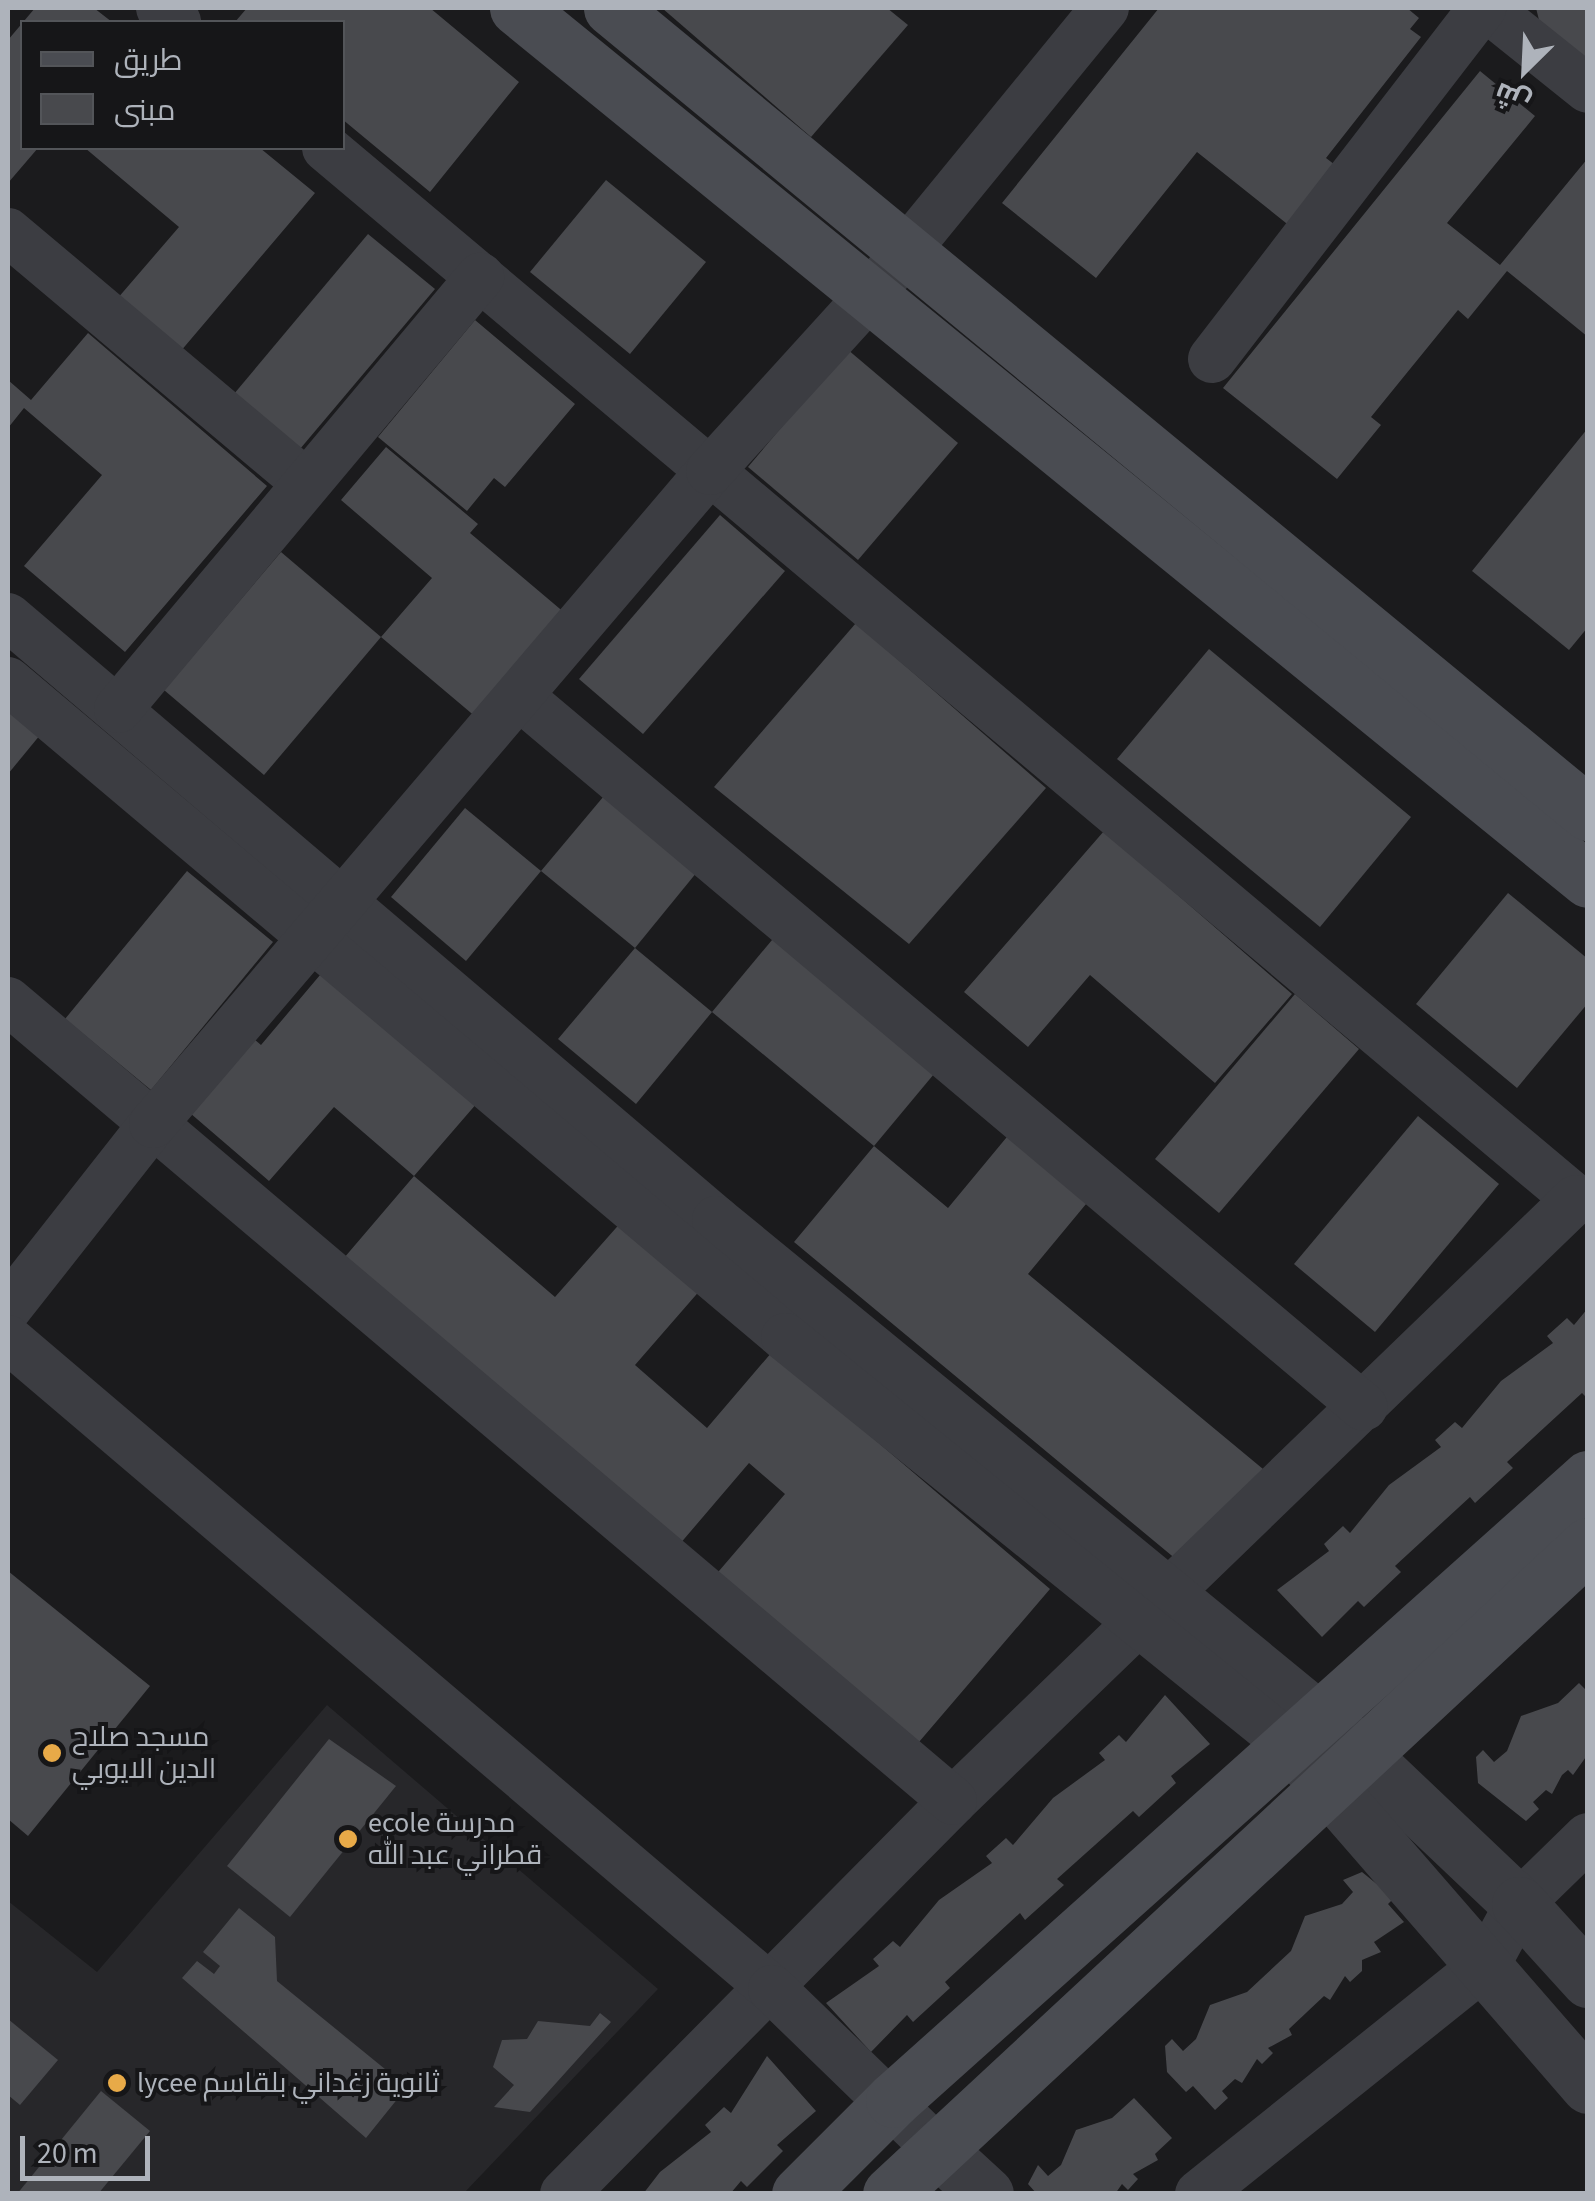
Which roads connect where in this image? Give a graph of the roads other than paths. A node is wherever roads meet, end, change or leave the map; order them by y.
1 (517, 8) edge
2 (610, 8) edge
3 (1105, 8) edge
4 (1485, 8) edge
5 (1588, 89) edge
6 (328, 150) edge
7 (8, 232) edge
8 (906, 252) junction
9 (480, 277) junction
10 (870, 295) junction
11 (1212, 360) dead end
12 (710, 470) junction
13 (306, 483) junction
14 (8, 617) edge
15 (8, 681) edge
16 (519, 696) junction
17 (118, 709) junction
18 (1588, 813) edge
19 (1588, 880) edge
20 (346, 900) junction
21 (314, 938) junction
22 (8, 1000) edge
23 (152, 1124) junction
24 (8, 1308) edge
25 (8, 1339) edge
26 (1364, 1406) junction
27 (1588, 1478) edge
28 (1588, 1545) edge
29 (1173, 1594) junction
30 (1139, 1627) junction
31 (1308, 1732) junction
32 (1348, 1770) junction
33 (953, 1801) junction
34 (1588, 1838) edge
35 (1519, 1904) junction
36 (1487, 1963) junction
37 (1588, 1980) edge
38 (772, 1989) junction
39 (1588, 2086) edge
40 (892, 2100) junction
41 (936, 2148) junction
42 (564, 2194) edge
43 (799, 2194) edge
44 (890, 2194) edge
45 (986, 2194) edge
46 (1198, 2194) edge

1 - 10 main road
2 - 8 main road
3 - 8 street
4 - 5 street
4 - 11 street
6 - 9 street
7 - 13 street
8 - 10 street
8 - 18 main road
9 - 12 street
9 - 13 street
10 - 12 street
10 - 19 main road
12 - 16 street
12 - 26 street
13 - 17 street
14 - 17 street
15 - 21 street
16 - 20 street
16 - 26 street
17 - 20 street
20 - 21 street
20 - 29 street
21 - 23 street
21 - 30 street
22 - 23 street
23 - 24 street
23 - 33 street
25 - 38 street
26 - 29 street
27 - 31 main road
28 - 32 main road
29 - 30 street
29 - 31 street
30 - 31 street
30 - 33 street
31 - 32 street
31 - 40 main road
32 - 35 street
32 - 36 street
32 - 41 main road
33 - 38 street
34 - 35 street
35 - 36 street
35 - 37 street
36 - 39 street
36 - 46 street
38 - 40 street
38 - 42 street
40 - 41 street
40 - 43 main road
41 - 44 main road
41 - 45 street

